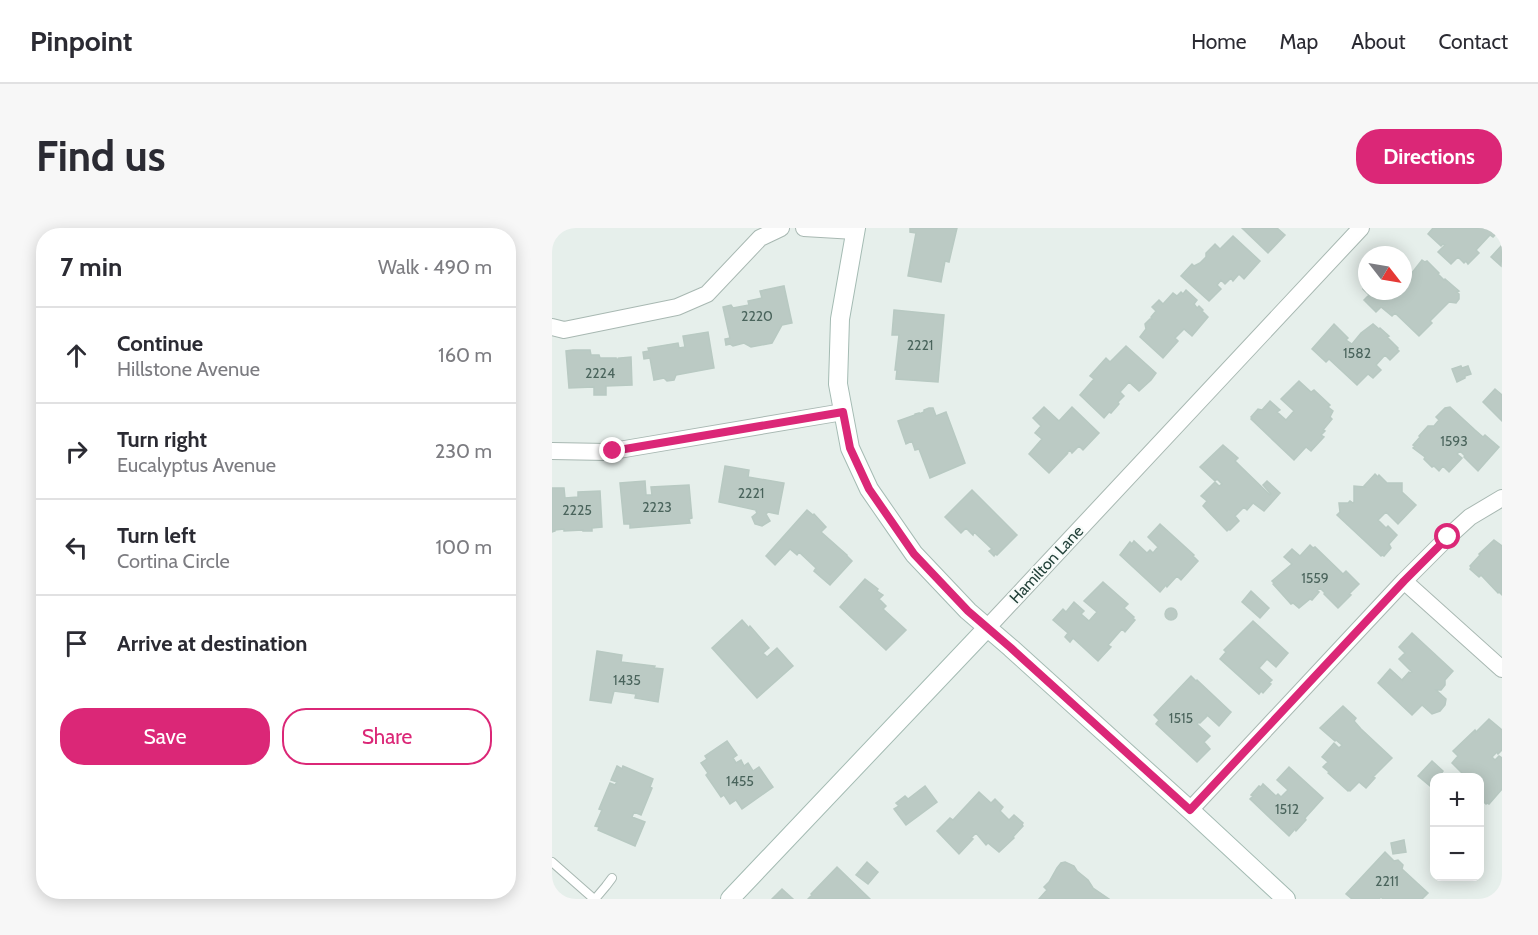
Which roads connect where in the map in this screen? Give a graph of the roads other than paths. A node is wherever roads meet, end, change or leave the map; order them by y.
1 (782, 228) edge
2 (804, 228) edge
3 (1361, 228) edge
4 (856, 230) edge
5 (552, 327) edge
6 (843, 412) junction
7 (552, 452) edge
8 (1502, 498) edge
9 (1404, 581) junction
10 (987, 628) junction
11 (1502, 669) edge
12 (1190, 810) junction
13 (552, 862) edge
14 (612, 878) dead end
15 (594, 899) edge
16 (730, 899) edge
17 (1286, 899) edge

1 - 5 street
2 - 4 street
3 - 10 street, Hamilton Lane
4 - 6 street
6 - 7 street
6 - 10 street
8 - 9 street
9 - 11 street
9 - 12 street
10 - 12 street
10 - 16 street, Hamilton Lane
12 - 17 street
13 - 15 lane
14 - 15 lane

